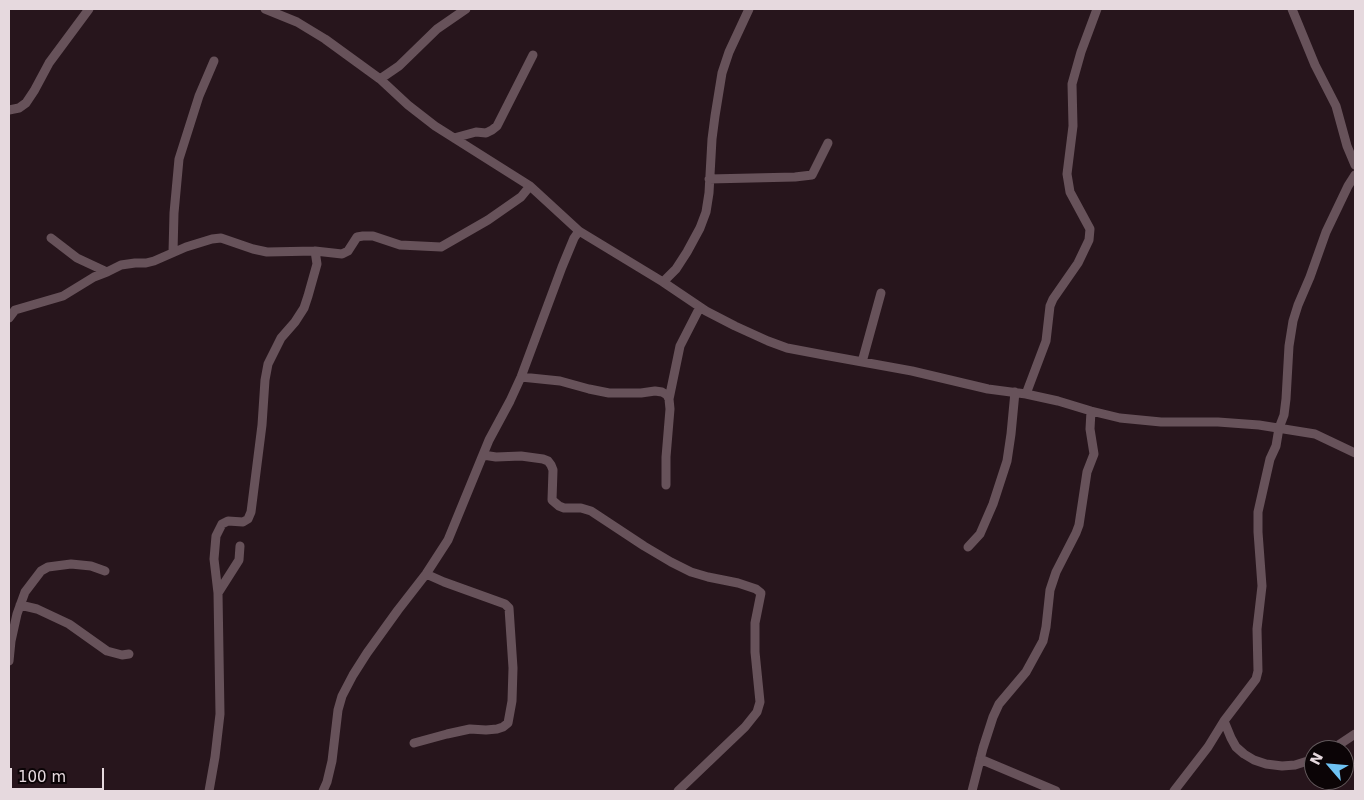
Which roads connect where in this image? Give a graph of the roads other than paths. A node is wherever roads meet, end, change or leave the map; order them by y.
1 (88, 9) edge
2 (265, 9) edge
3 (466, 9) edge
4 (749, 9) edge
5 (1097, 9) edge
6 (1292, 9) edge
7 (533, 55) dead end
8 (214, 61) dead end
9 (380, 79) junction
10 (9, 110) edge
11 (454, 138) junction
12 (828, 143) dead end
13 (1355, 165) edge
14 (1355, 175) edge
15 (709, 179) junction
16 (530, 186) junction
17 (580, 231) junction
18 (51, 238) dead end
19 (315, 251) junction
20 (173, 252) junction
21 (107, 272) junction
22 (663, 282) junction
23 (881, 292) dead end
24 (700, 307) junction
25 (9, 318) edge
26 (862, 362) junction
27 (521, 377) junction
28 (1015, 392) junction
29 (1026, 394) junction
30 (670, 399) junction
31 (1091, 411) junction
32 (1279, 428) junction
33 (1355, 453) edge
34 (483, 455) junction
35 (666, 485) dead end
36 (240, 546) dead end
37 (968, 547) dead end
38 (105, 571) dead end
39 (426, 574) junction
40 (218, 593) junction
41 (20, 605) junction
42 (129, 654) dead end
43 (9, 661) edge
44 (1224, 721) junction
45 (414, 743) dead end
46 (980, 759) junction
47 (1304, 762) edge
48 (209, 791) edge
49 (323, 791) edge
50 (678, 791) edge
51 (972, 791) edge
52 (1056, 791) edge
53 (1174, 791) edge

1 - 10 street
2 - 9 street
3 - 9 street
4 - 15 street
5 - 29 street
6 - 13 street
7 - 11 street
8 - 20 street
9 - 11 street
11 - 16 street
12 - 15 street
14 - 32 street
15 - 22 street
16 - 17 street
16 - 19 street
17 - 22 street
17 - 27 street
18 - 21 street
19 - 20 street
19 - 40 street
20 - 21 street
21 - 25 street
22 - 24 street
23 - 26 street
24 - 26 street
24 - 30 street
26 - 28 street
27 - 30 street
27 - 34 street
28 - 29 street
28 - 37 street
29 - 31 street
30 - 35 street
31 - 32 street
31 - 46 street
32 - 33 street
32 - 44 street
34 - 39 street
34 - 50 street
36 - 40 street
38 - 41 street
39 - 45 street
39 - 49 street
40 - 48 street
41 - 42 street
41 - 43 street
44 - 47 street
44 - 53 street
46 - 51 street
46 - 52 street

